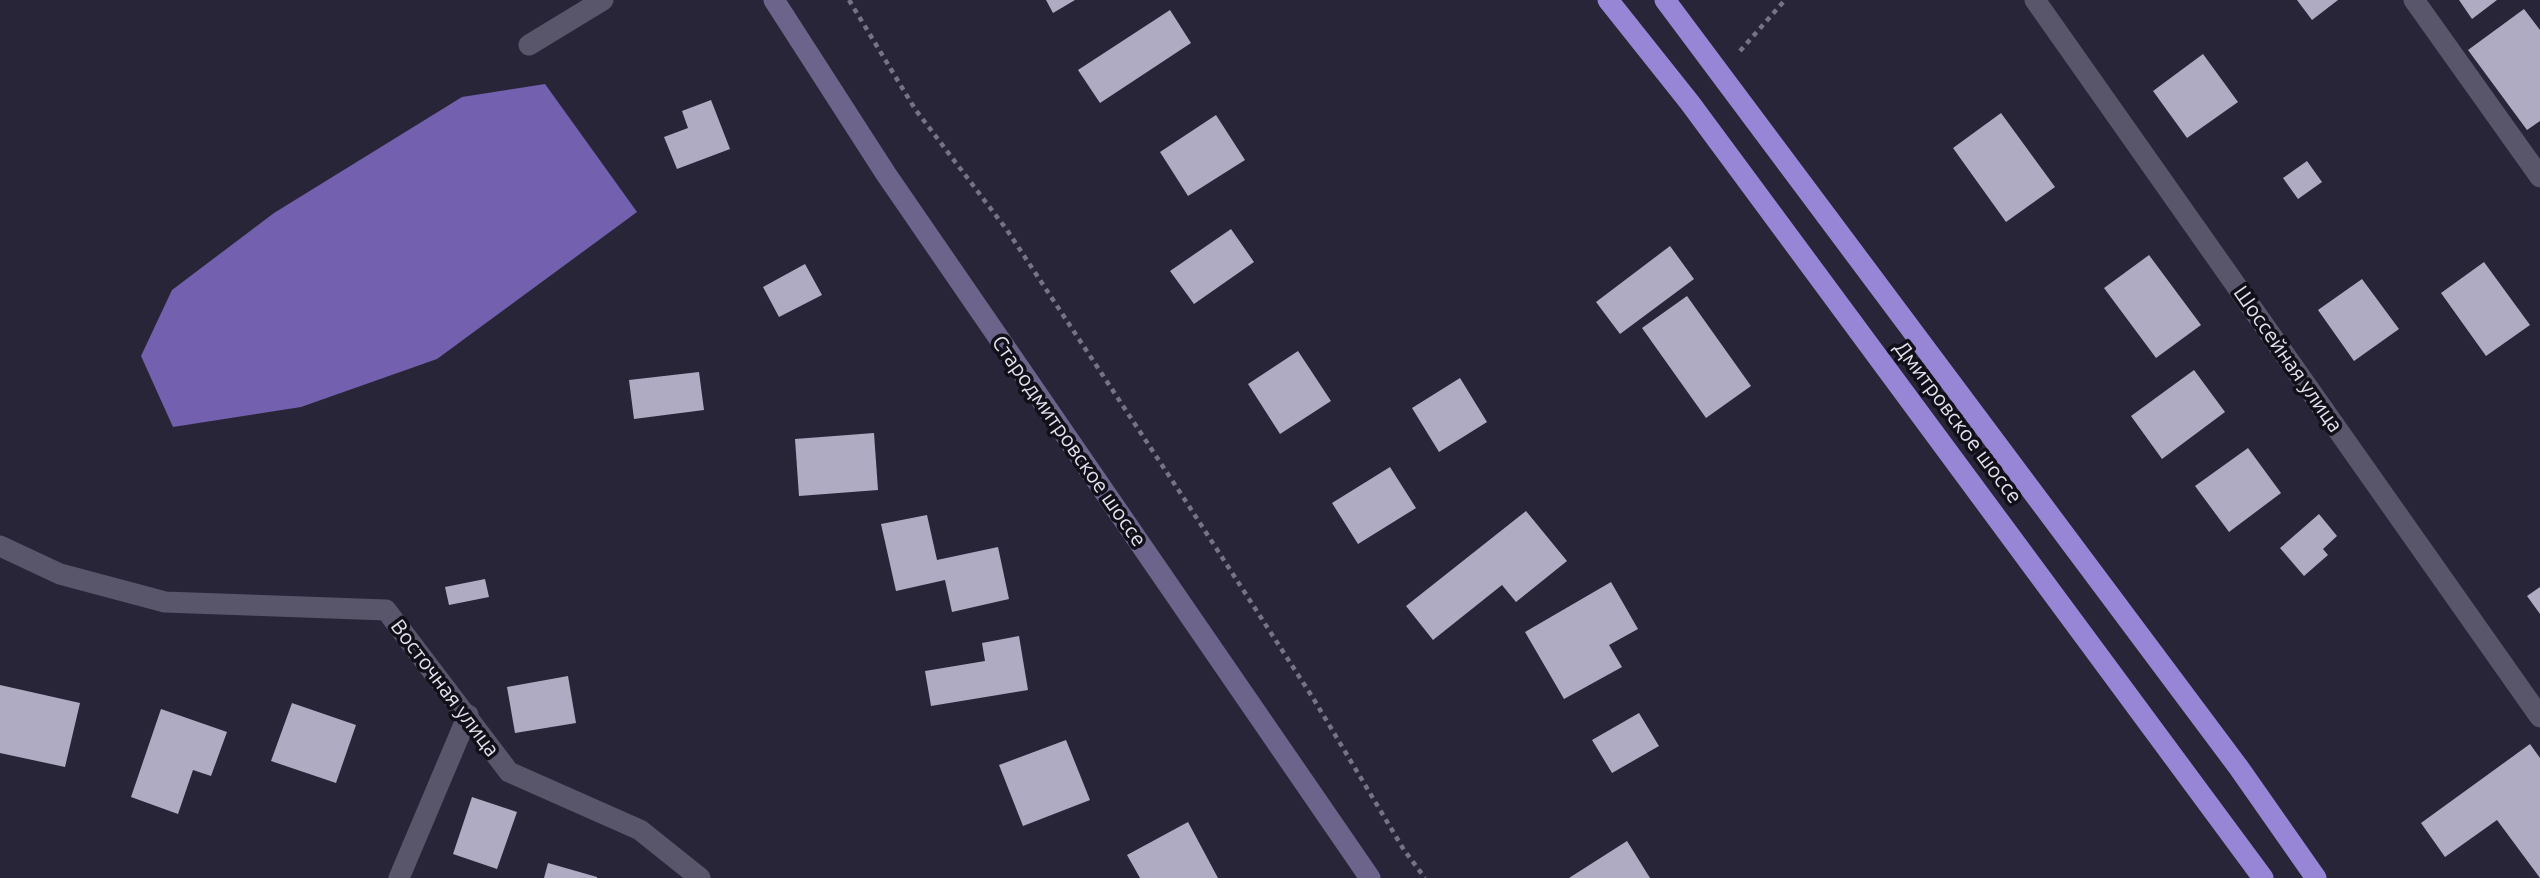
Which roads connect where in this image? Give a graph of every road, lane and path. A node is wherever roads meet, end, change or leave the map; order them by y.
1 (603, 0) edge
2 (774, 0) edge
3 (849, 0) edge
4 (1608, 0) edge
5 (1665, 0) edge
6 (1785, 0) edge
7 (2035, 0) edge
8 (2414, 0) edge
9 (529, 45) dead end
10 (1721, 73) junction
11 (2540, 177) edge
12 (0, 546) edge
13 (468, 715) junction
14 (2540, 717) edge
15 (399, 878) edge
16 (700, 878) edge
17 (1370, 878) edge
18 (1424, 878) edge
19 (2263, 878) edge
20 (2316, 878) edge

1 - 9 street
2 - 17 street, Стародмитровское шоссе
3 - 18 path
4 - 19 highway, Дмитровское шоссе
5 - 10 highway, Дмитровское шоссе
6 - 10 path
7 - 14 street, Шоссейная улица
8 - 11 street
10 - 20 highway, Дмитровское шоссе
12 - 13 street, Восточная улица
13 - 15 street
13 - 16 street, Восточная улица

